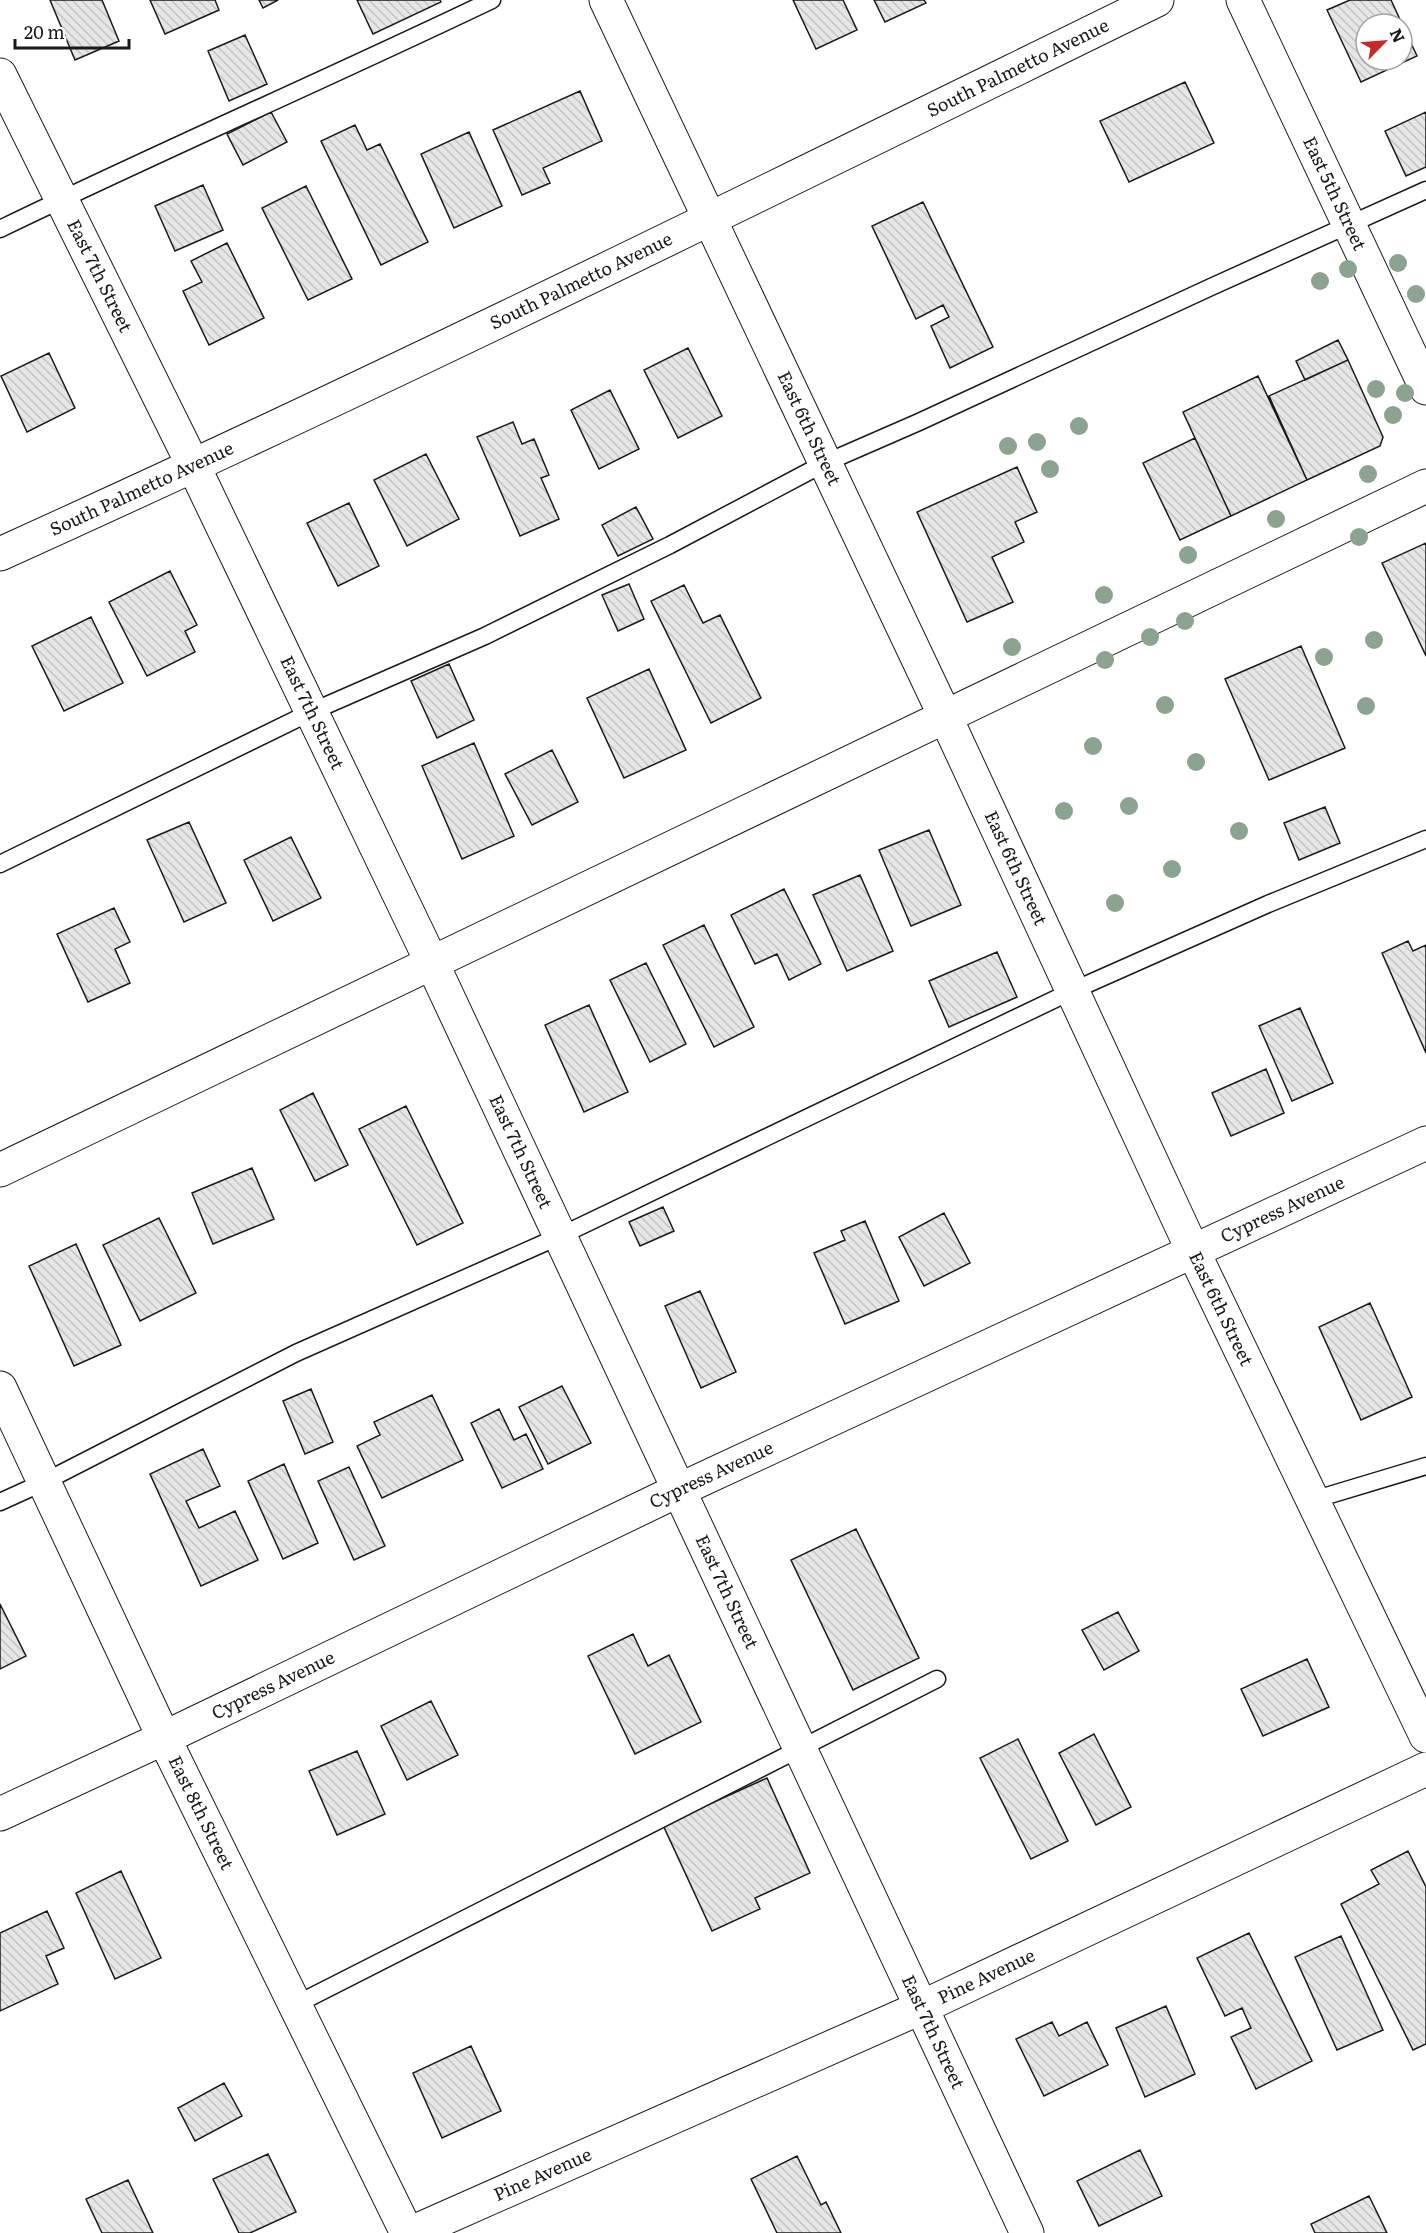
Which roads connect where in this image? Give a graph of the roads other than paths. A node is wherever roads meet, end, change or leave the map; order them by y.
1 (492, 0) edge
2 (606, 0) edge
3 (1157, 0) edge
4 (1243, 0) edge
5 (0, 75) edge
6 (1426, 190) edge
7 (61, 199) junction
8 (709, 219) junction
9 (1350, 226) junction
10 (0, 229) edge
11 (1426, 388) edge
12 (825, 463) junction
13 (194, 467) junction
14 (1426, 486) edge
15 (0, 554) edge
16 (312, 712) junction
17 (945, 716) junction
18 (1426, 839) edge
19 (0, 864) edge
20 (432, 963) junction
21 (1072, 991) junction
22 (1426, 1143) edge
23 (0, 1170) edge
24 (560, 1236) junction
25 (1193, 1251) junction
26 (0, 1388) edge
27 (1426, 1466) edge
28 (44, 1482) junction
29 (680, 1490) junction
30 (1313, 1500) junction
31 (0, 1502) edge
32 (937, 1679) dead end
33 (1426, 1737) edge
34 (164, 1738) junction
35 (800, 1749) junction
36 (1426, 1769) edge
37 (0, 1814) edge
38 (295, 2006) junction
39 (920, 2008) junction
40 (409, 2233) edge
41 (1027, 2233) edge

1 - 7 lane
2 - 8 street, East 6th Street
3 - 8 street, South Palmetto Avenue
4 - 9 street, East 5th Street
5 - 7 street, East 7th Street
6 - 9 lane
7 - 10 lane
7 - 13 street, East 7th Street
8 - 12 street, East 6th Street
8 - 13 street, South Palmetto Avenue
9 - 11 street, East 5th Street
9 - 12 lane
12 - 16 lane
12 - 17 street, East 6th Street
13 - 15 street, South Palmetto Avenue
13 - 16 street, East 7th Street
14 - 17 street
16 - 19 lane
16 - 20 street, East 7th Street
17 - 20 street
17 - 21 street, East 6th Street
18 - 21 lane
20 - 23 street
20 - 24 street, East 7th Street
21 - 24 lane
21 - 25 street, East 6th Street
22 - 25 street, Cypress Avenue
24 - 28 lane
24 - 29 street, East 7th Street
25 - 29 street, Cypress Avenue
25 - 30 street, East 6th Street
26 - 28 street, East 8th Street
27 - 30 lane
28 - 31 lane
28 - 34 street, East 8th Street
29 - 34 street, Cypress Avenue
29 - 35 street, East 7th Street
30 - 33 street, East 6th Street
32 - 35 lane
34 - 37 street, Cypress Avenue
34 - 38 street, East 8th Street
35 - 38 lane
35 - 39 street, East 7th Street
36 - 39 street, Pine Avenue
38 - 40 street, East 8th Street
39 - 40 street, Pine Avenue
39 - 41 street, East 7th Street

